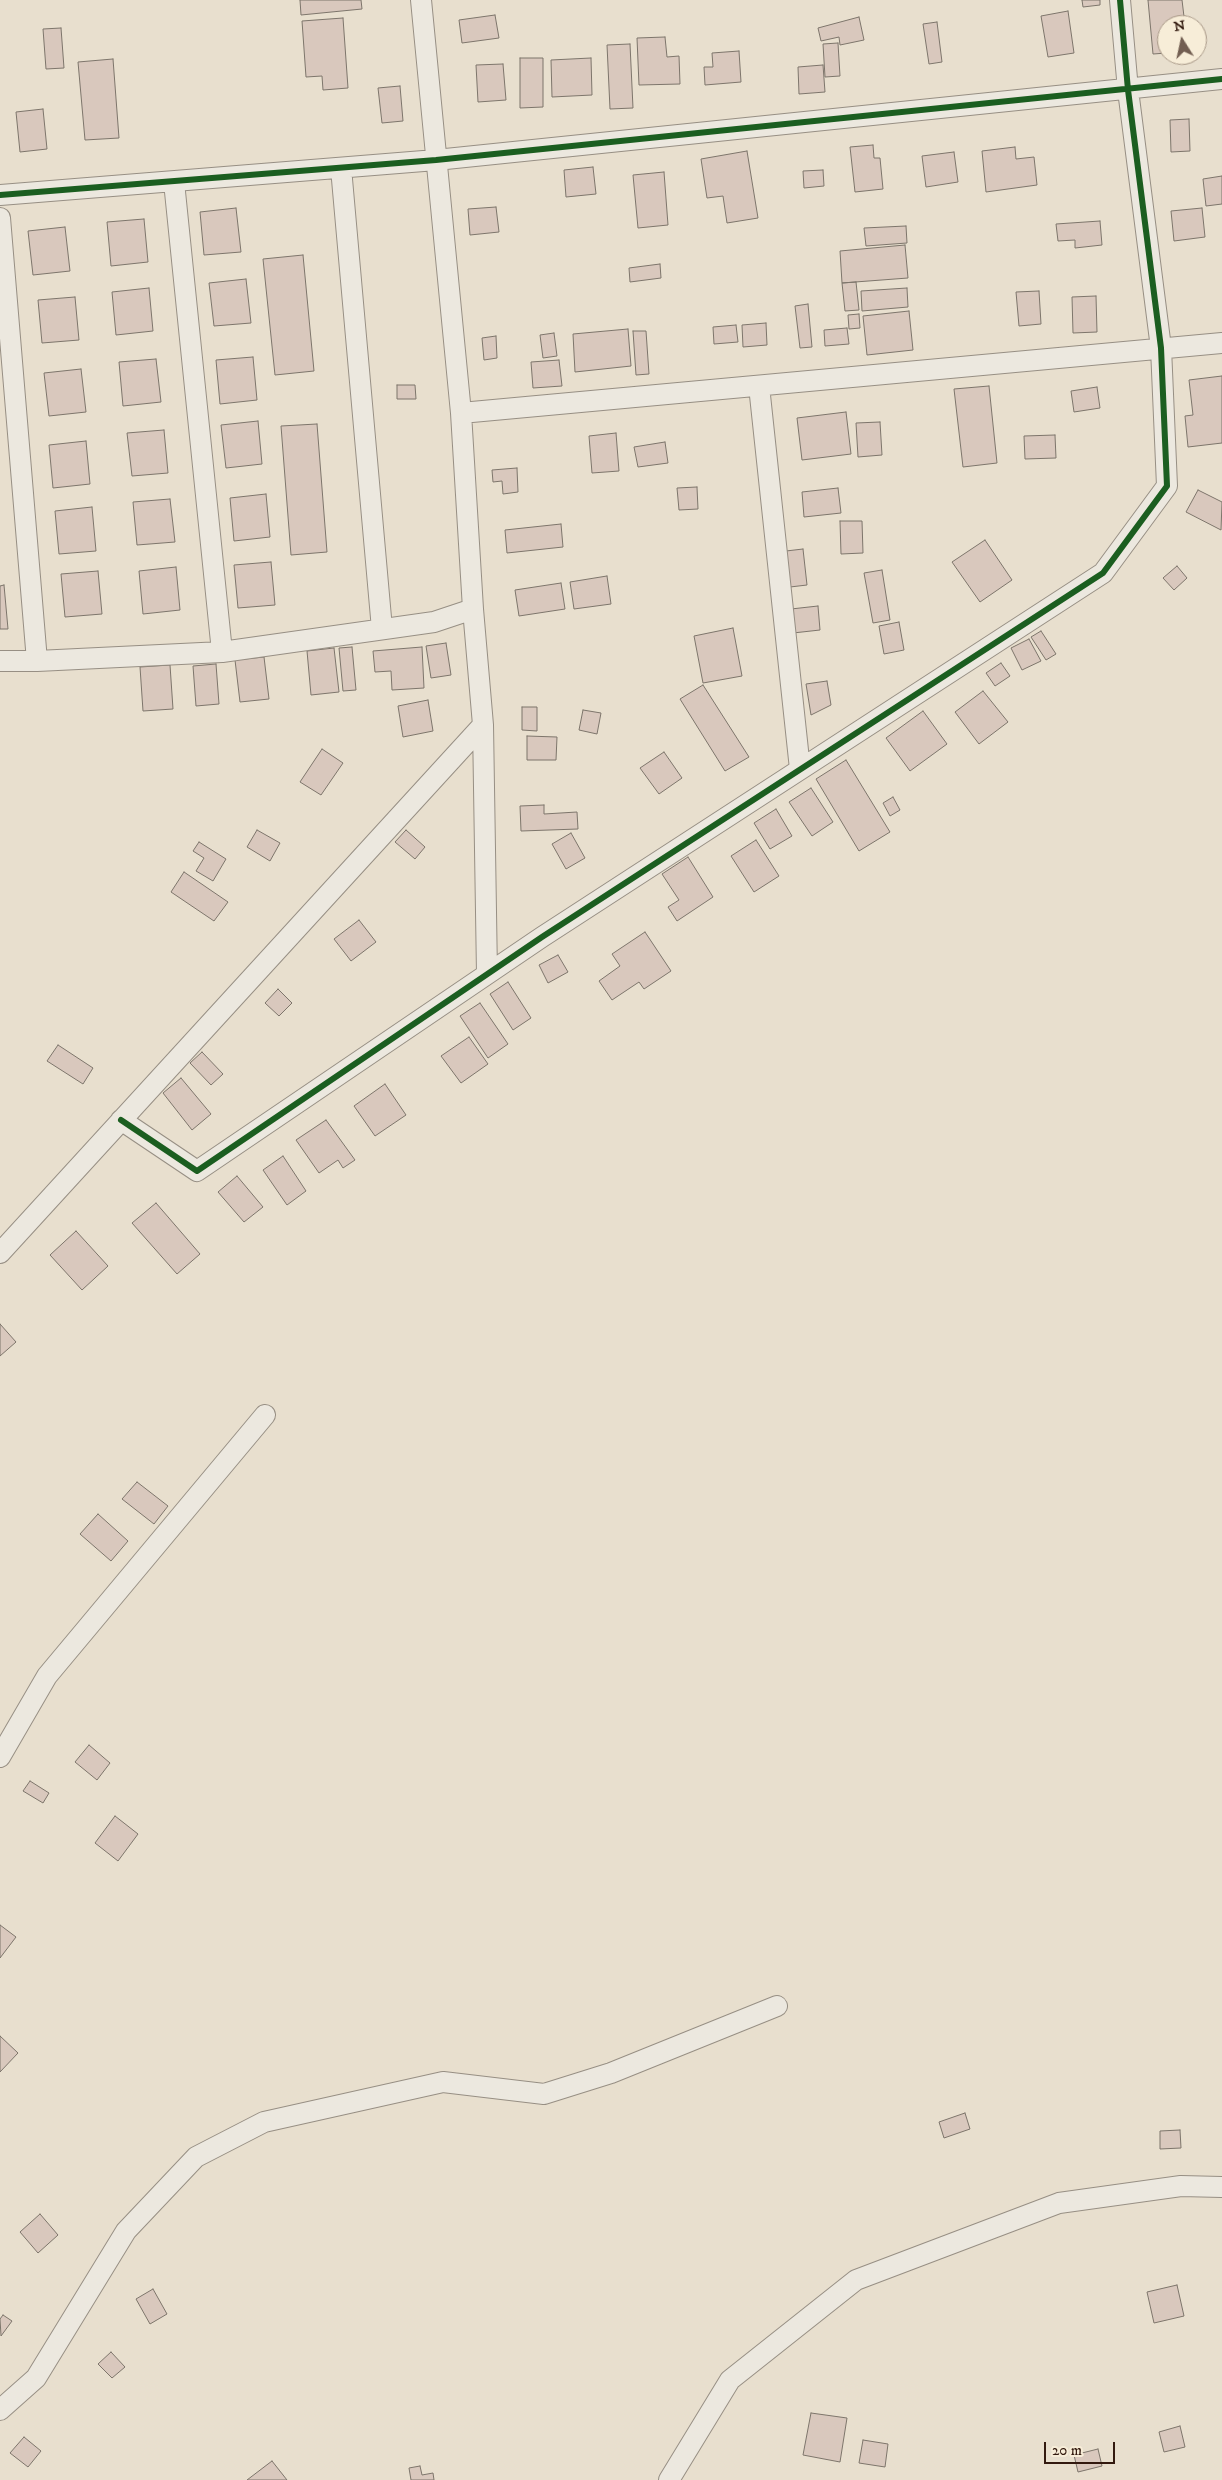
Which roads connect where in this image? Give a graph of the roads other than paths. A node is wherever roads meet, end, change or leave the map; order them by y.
1 (421, 0) edge
2 (1120, 0) edge
3 (1222, 79) edge
4 (1128, 90) junction
5 (436, 160) junction
6 (341, 168) junction
7 (174, 182) junction
8 (0, 195) edge
9 (0, 218) edge
10 (1222, 343) edge
11 (1161, 348) junction
12 (758, 386) junction
13 (461, 413) junction
14 (473, 608) junction
15 (382, 629) junction
16 (222, 652) junction
17 (0, 661) edge
18 (37, 661) junction
19 (482, 725) junction
20 (800, 770) junction
21 (487, 974) junction
22 (121, 1120) junction
23 (0, 1253) edge
24 (265, 1416) dead end
25 (0, 1757) edge
26 (777, 2006) dead end
27 (1222, 2186) edge
28 (1, 2407) edge
29 (669, 2480) edge

1 - 5 street
2 - 4 street
3 - 4 street
4 - 5 street
4 - 11 street
5 - 6 street
5 - 13 street
6 - 7 street
6 - 15 street
7 - 8 street
7 - 16 street
9 - 18 street
10 - 11 street
11 - 12 street
11 - 20 street
12 - 13 street
12 - 20 street
13 - 14 street
14 - 15 street
14 - 19 street
15 - 16 street
16 - 18 street
17 - 18 street
19 - 21 street
19 - 22 street
20 - 21 street
21 - 22 street
22 - 23 street
24 - 25 street
26 - 28 street
27 - 29 street

